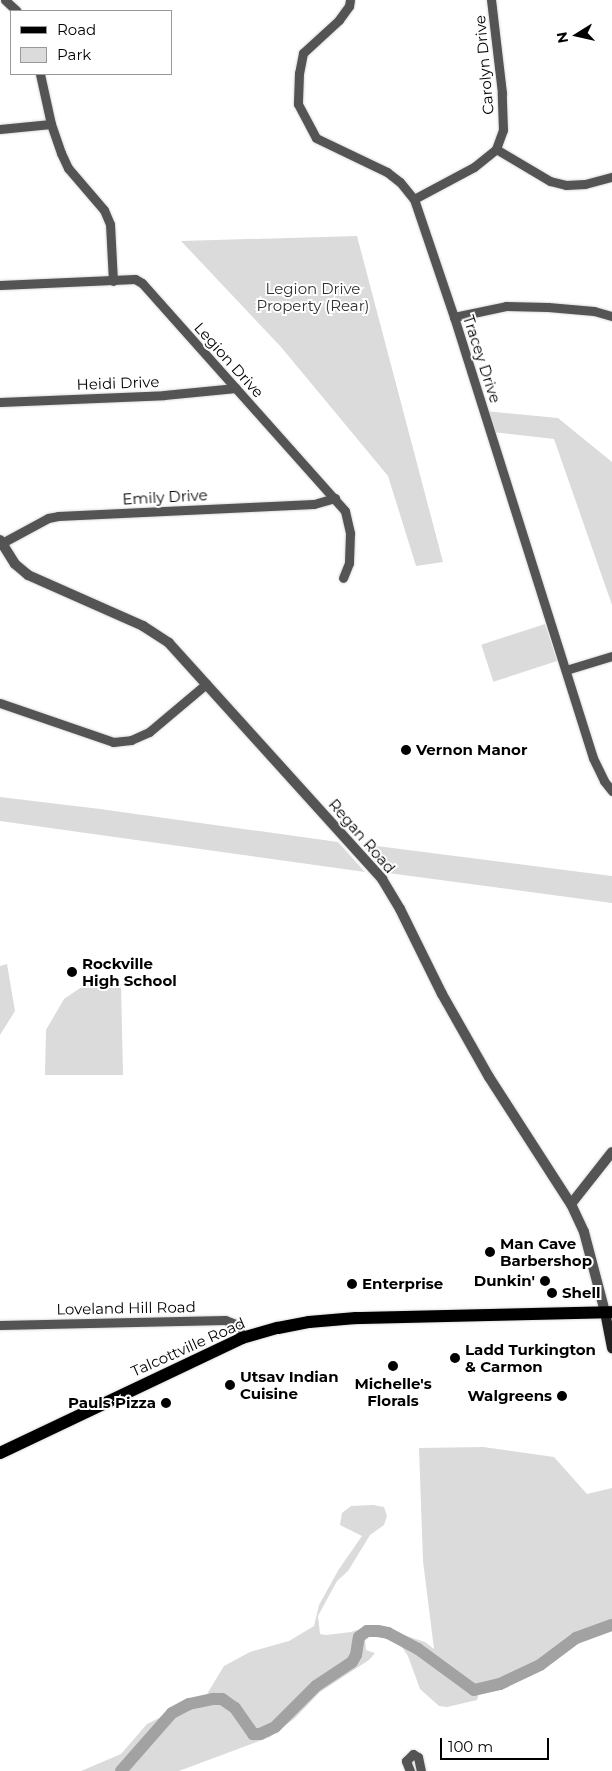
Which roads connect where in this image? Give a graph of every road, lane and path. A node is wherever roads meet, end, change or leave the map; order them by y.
1 (5, 0) edge
2 (350, 0) edge
3 (492, 0) edge
4 (16, 10) edge
5 (40, 75) edge
6 (51, 124) junction
7 (0, 129) edge
8 (496, 149) junction
9 (612, 177) edge
10 (414, 199) junction
11 (113, 281) junction
12 (0, 285) edge
13 (612, 316) edge
14 (454, 317) junction
15 (236, 388) junction
16 (0, 402) edge
17 (335, 498) junction
18 (1, 542) edge
19 (343, 578) dead end
20 (612, 656) edge
21 (566, 670) junction
22 (206, 684) junction
23 (0, 703) edge
24 (612, 790) edge
25 (612, 1152) edge
26 (571, 1204) junction
27 (608, 1312) edge
28 (0, 1325) edge
29 (242, 1338) junction
30 (612, 1348) edge
31 (0, 1453) edge
32 (410, 1771) edge
33 (421, 1771) edge

1 - 4 street
2 - 10 street, Tracey Drive
3 - 8 street, Carolyn Drive
5 - 6 street
6 - 7 street
6 - 11 street
8 - 9 street
8 - 10 street
10 - 14 street, Tracey Drive
11 - 12 street, Legion Drive
11 - 15 street, Legion Drive
13 - 14 street
14 - 21 street, Tracey Drive
15 - 16 street, Heidi Drive
15 - 17 street, Legion Drive
17 - 18 street, Emily Drive
17 - 19 street, Legion Drive
18 - 22 street, Regan Road
20 - 21 street
21 - 24 street, Tracey Drive
22 - 23 street
22 - 26 street, Regan Road
25 - 26 street
26 - 27 street, Regan Road
27 - 29 main road, Talcottville Road
27 - 30 main road
28 - 29 street, Loveland Hill Road
29 - 31 main road, Talcottville Road
32 - 33 street

